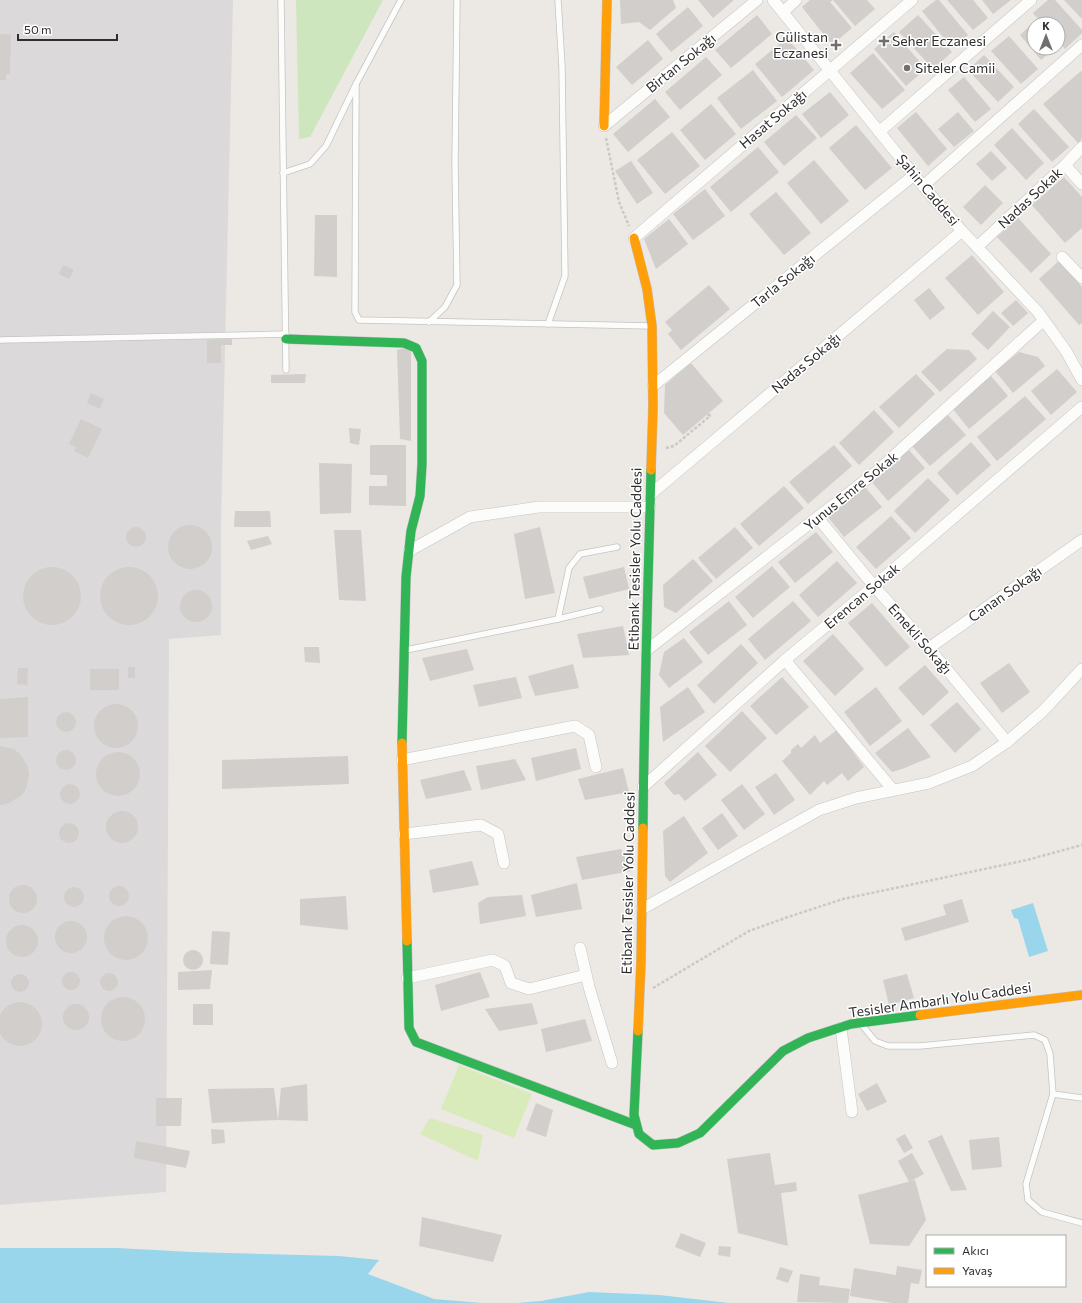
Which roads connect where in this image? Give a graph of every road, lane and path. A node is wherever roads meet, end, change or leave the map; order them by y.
1 (280, 0) edge
2 (401, 0) edge
3 (457, 0) edge
4 (558, 0) edge
5 (607, 0) edge
6 (757, 0) edge
7 (773, 0) edge
8 (796, 0) edge
9 (912, 0) edge
10 (1031, 0) edge
11 (783, 12) junction
12 (1082, 45) edge
13 (830, 71) junction
14 (356, 84) junction
15 (604, 126) junction
16 (879, 132) junction
17 (1082, 147) edge
18 (1065, 165) junction
19 (283, 173) junction
20 (914, 175) junction
21 (1082, 184) edge
22 (923, 186) junction
23 (962, 231) junction
24 (634, 238) junction
25 (977, 247) junction
26 (1062, 257) dead end
27 (1082, 278) edge
28 (1044, 320) junction
29 (429, 322) junction
30 (548, 324) junction
31 (652, 326) junction
32 (286, 337) junction
33 (0, 340) edge
34 (286, 370) dead end
35 (1082, 380) edge
36 (653, 386) junction
37 (1082, 407) edge
38 (708, 414) dead end
39 (652, 456) junction
40 (651, 494) junction
41 (650, 507) junction
42 (818, 518) junction
43 (1082, 540) edge
44 (616, 547) dead end
45 (409, 551) junction
46 (874, 586) junction
47 (600, 609) dead end
48 (558, 618) junction
49 (929, 648) junction
50 (404, 650) junction
51 (647, 650) junction
52 (785, 660) junction
53 (1082, 669) edge
54 (1007, 742) junction
55 (402, 760) junction
56 (596, 767) dead end
57 (643, 787) junction
58 (893, 790) junction
59 (404, 834) junction
60 (1082, 845) edge
61 (504, 863) dead end
62 (642, 909) junction
63 (580, 948) dead end
64 (586, 975) junction
65 (407, 978) junction
66 (1082, 995) edge
67 (639, 996) junction
68 (860, 1023) junction
69 (841, 1028) junction
70 (612, 1063) dead end
71 (1053, 1094) junction
72 (1082, 1098) edge
73 (852, 1112) dead end
74 (636, 1125) junction
75 (1082, 1223) edge

1 - 19 lane
2 - 14 lane
3 - 29 lane
4 - 30 lane
5 - 15 street
6 - 15 street, Birtan Sokağı
7 - 11 street, Şahin Caddesi
8 - 11 street
9 - 13 street, Hasat Sokağı
10 - 16 street
11 - 13 street, Şahin Caddesi
12 - 22 street
13 - 16 street, Şahin Caddesi
13 - 24 street, Hasat Sokağı
14 - 19 lane
14 - 29 lane
15 - 24 path
16 - 20 street, Şahin Caddesi
17 - 18 street, Nadas Sokak
18 - 21 street
18 - 25 street, Nadas Sokak
19 - 32 lane
20 - 22 street, Şahin Caddesi
20 - 36 street, Tarla Sokağı
22 - 23 street, Şahin Caddesi
23 - 25 street, Şahin Caddesi
23 - 40 street, Nadas Sokağı
24 - 31 street, Etibank Tesisler Yolu Caddesi
25 - 28 street, Şahin Caddesi
26 - 27 street
28 - 35 street, Şahin Caddesi
28 - 42 street, Yunus Emre Sokak
29 - 30 lane
30 - 31 lane
31 - 36 street, Etibank Tesisler Yolu Caddesi
32 - 33 lane
32 - 34 lane
32 - 45 street
36 - 39 street, Etibank Tesisler Yolu Caddesi
37 - 46 street, Erencan Sokak
38 - 39 path
39 - 40 street, Etibank Tesisler Yolu Caddesi
40 - 41 street, Etibank Tesisler Yolu Caddesi
41 - 45 street
41 - 51 street, Etibank Tesisler Yolu Caddesi
42 - 46 street, Emekli Sokağı
42 - 51 street, Yunus Emre Sokak
43 - 49 street, Canan Sokağı
44 - 48 lane
45 - 50 street
46 - 49 street, Emekli Sokağı
46 - 52 street, Erencan Sokak
47 - 48 lane
48 - 50 lane
49 - 54 street, Emekli Sokağı
50 - 55 street
51 - 57 street, Etibank Tesisler Yolu Caddesi
52 - 57 street, Erencan Sokak
52 - 58 street
53 - 54 street
54 - 58 street
55 - 56 street
55 - 59 street
57 - 62 street, Etibank Tesisler Yolu Caddesi
58 - 62 street
59 - 61 street
59 - 65 street
60 - 67 path
62 - 67 street, Etibank Tesisler Yolu Caddesi
63 - 64 street
64 - 65 street
64 - 70 street
65 - 74 street
66 - 68 street, Tesisler Ambarlı Yolu Caddesi
67 - 74 street, Etibank Tesisler Yolu Caddesi
68 - 69 street, Tesisler Ambarlı Yolu Caddesi
68 - 71 lane
69 - 73 street
69 - 74 street, Tesisler Ambarlı Yolu Caddesi
71 - 72 lane
71 - 75 lane

